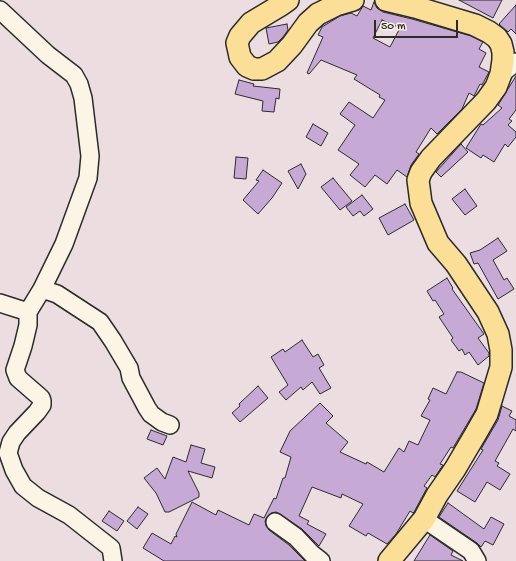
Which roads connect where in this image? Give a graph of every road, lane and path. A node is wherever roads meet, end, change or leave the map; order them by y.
1 (288, 0) edge
2 (353, 0) edge
3 (386, 0) edge
4 (0, 10) edge
5 (509, 68) edge
6 (42, 289) junction
7 (0, 303) edge
8 (28, 312) junction
9 (170, 425) dead end
10 (424, 519) junction
11 (275, 522) dead end
12 (113, 561) edge
13 (322, 561) edge
14 (389, 561) edge
15 (477, 561) edge

1 - 2 main road
3 - 5 main road
4 - 6 street
5 - 10 main road
6 - 8 street
6 - 9 street
7 - 8 street
8 - 12 street
10 - 14 main road
10 - 15 street
11 - 13 street

